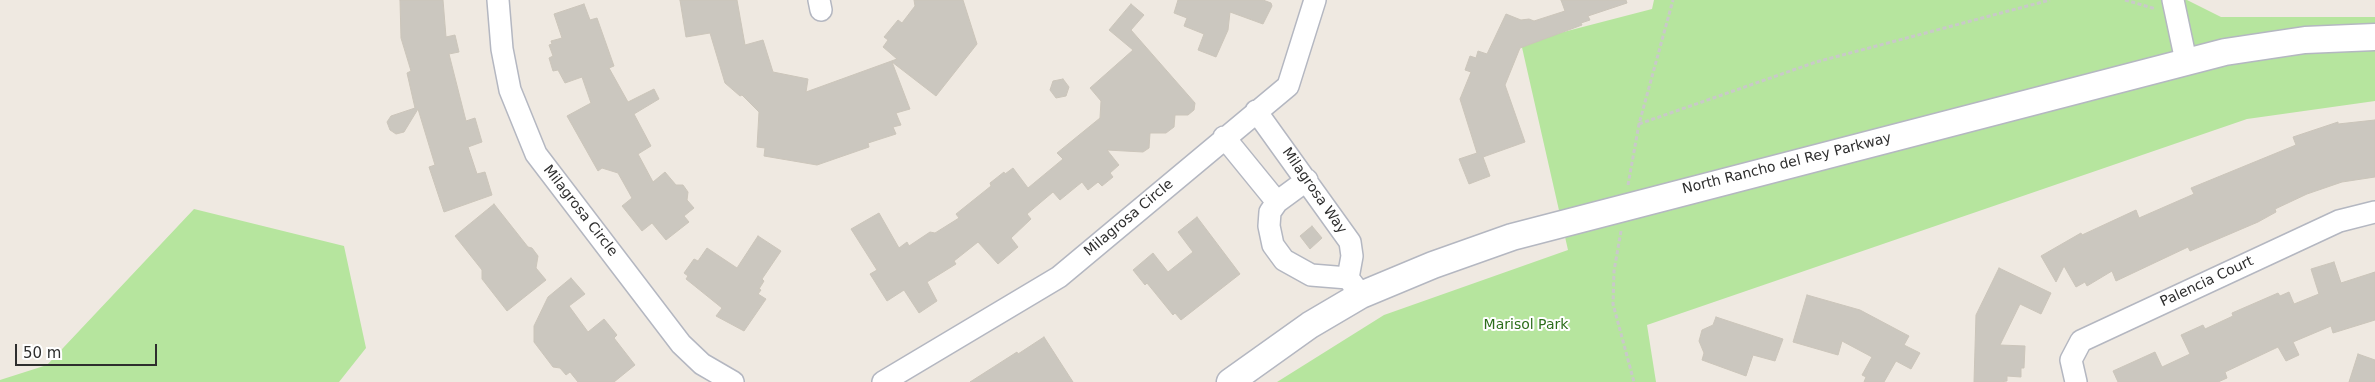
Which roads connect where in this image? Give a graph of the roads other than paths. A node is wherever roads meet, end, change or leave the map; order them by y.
1 (498, 0) edge
2 (1315, 0) edge
3 (2175, 8) edge
4 (2375, 37) edge
5 (2186, 61) junction
6 (1256, 111) junction
7 (1224, 137) junction
8 (1307, 180) junction
9 (1277, 202) junction
10 (2375, 212) edge
11 (1354, 287) junction
12 (734, 382) edge
13 (883, 382) edge
14 (1230, 382) edge
15 (2076, 382) edge

1 - 12 street, Milagrosa Circle
2 - 6 street, Milagrosa Circle
3 - 5 street
4 - 5 street, North Rancho del Rey Parkway
5 - 11 street, North Rancho del Rey Parkway
6 - 7 street, Milagrosa Circle
6 - 8 street, Milagrosa Way
7 - 9 street
7 - 13 street, Milagrosa Circle
8 - 9 street
8 - 11 street, Milagrosa Way
9 - 11 street
10 - 15 street, Palencia Court
11 - 14 street, North Rancho del Rey Parkway

